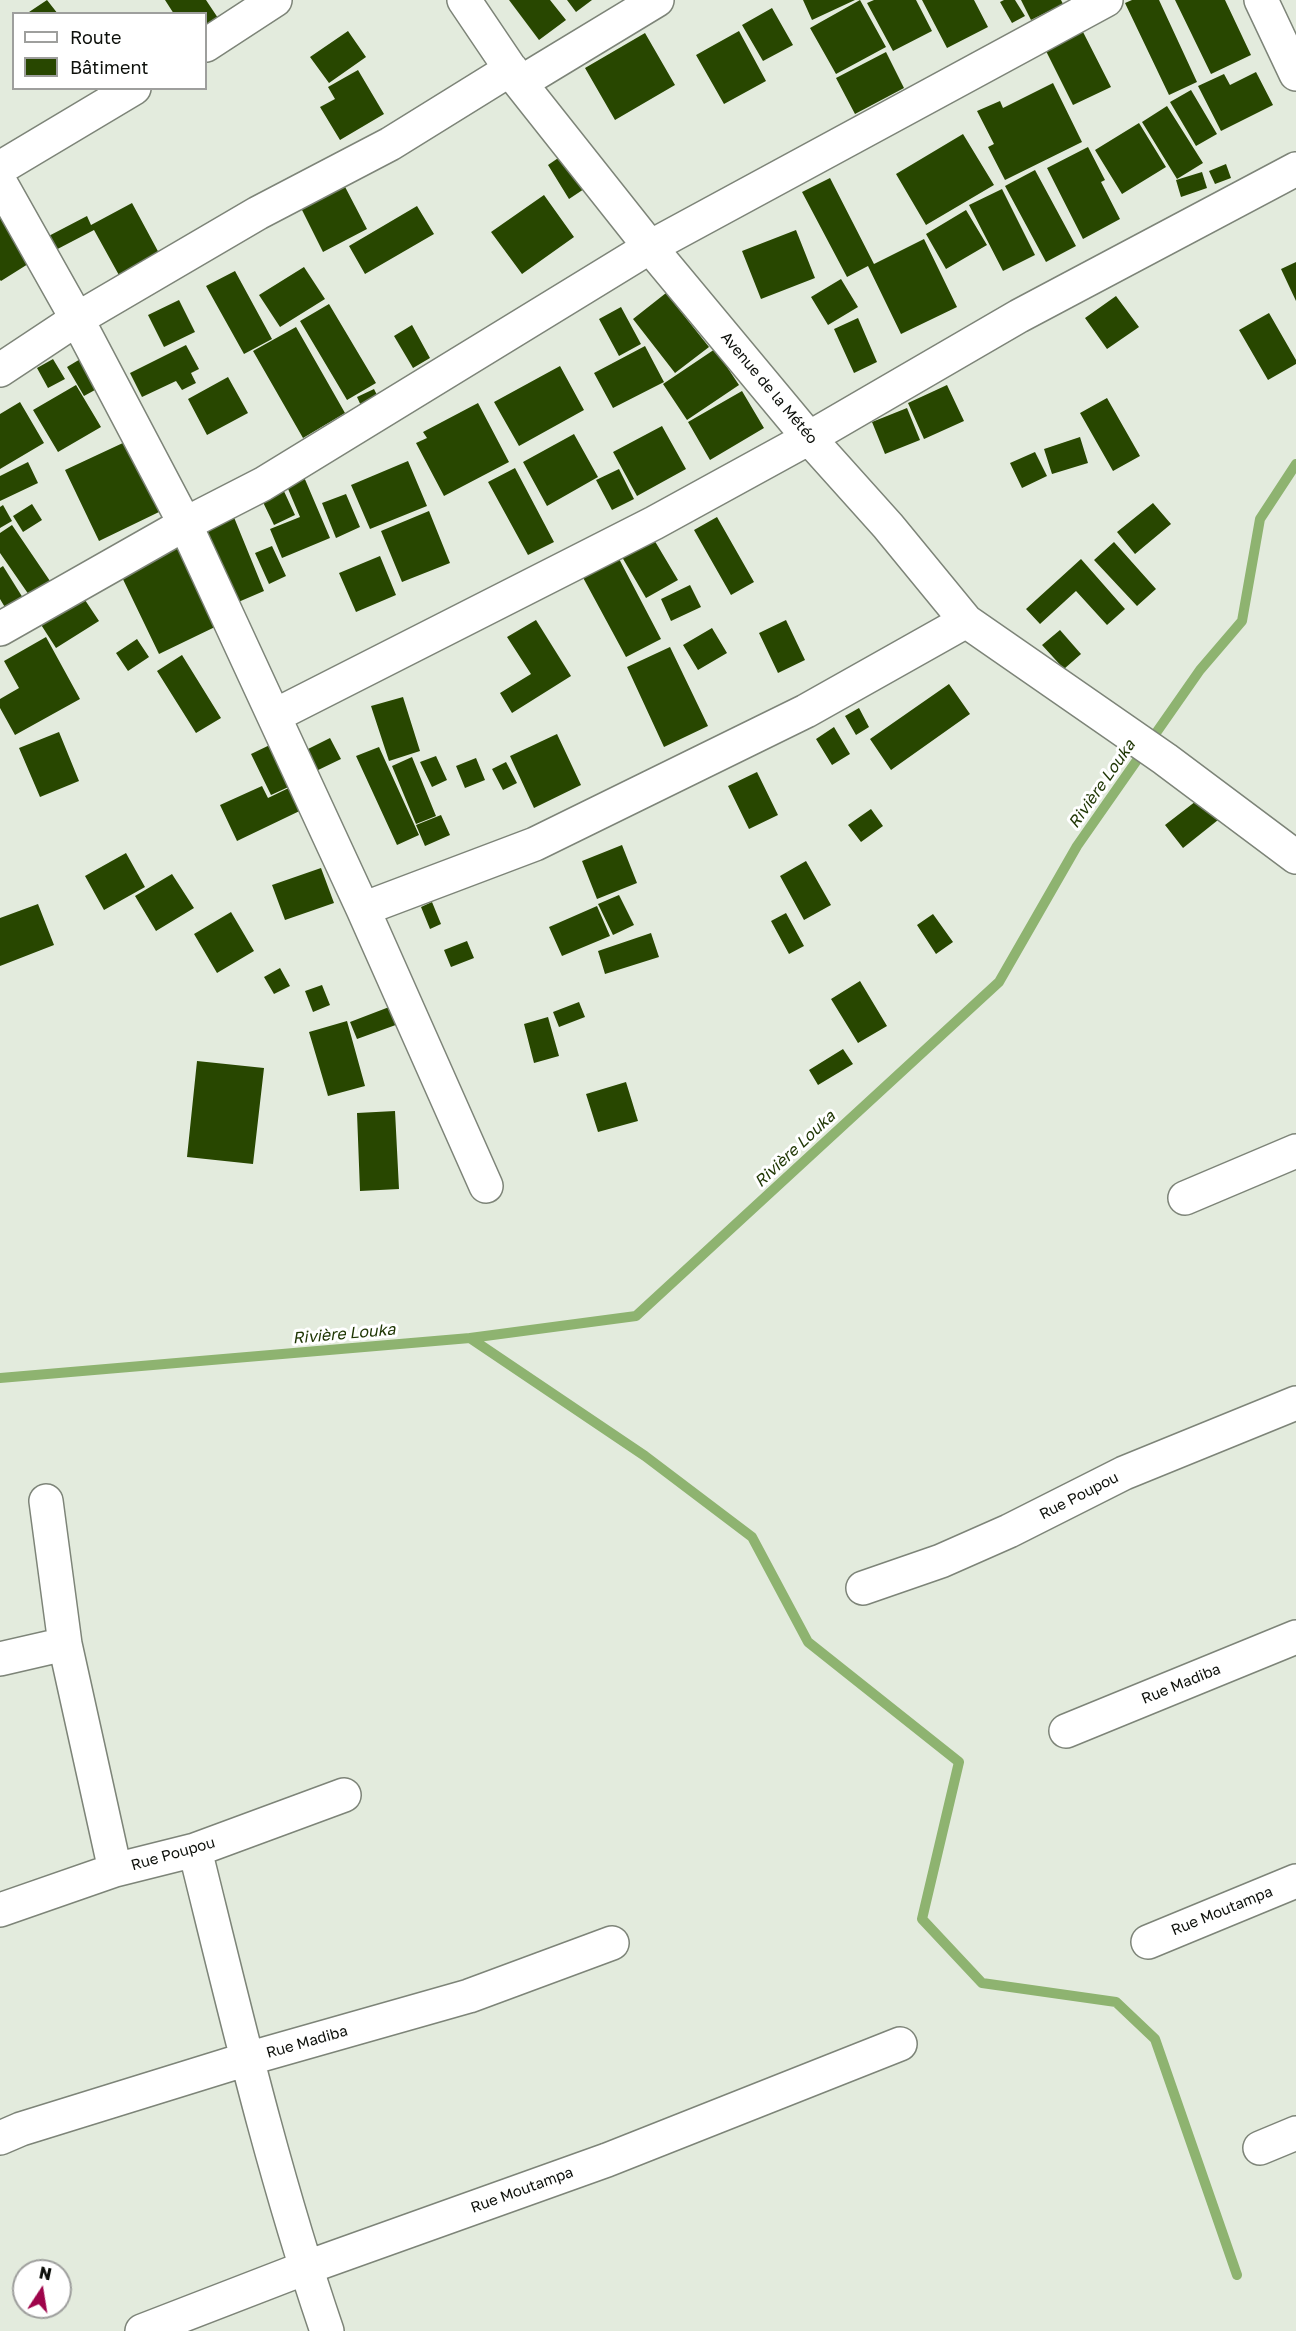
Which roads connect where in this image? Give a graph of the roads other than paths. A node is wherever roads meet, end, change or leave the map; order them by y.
1 (275, 0) edge
2 (464, 0) edge
3 (657, 0) edge
4 (1106, 0) edge
5 (1262, 0) edge
6 (207, 44) edge
7 (1296, 74) edge
8 (516, 76) junction
9 (131, 90) edge
10 (0, 168) edge
11 (1296, 169) edge
12 (0, 182) edge
13 (650, 247) junction
14 (77, 319) junction
15 (0, 370) edge
16 (809, 438) junction
17 (185, 524) junction
18 (966, 621) junction
19 (0, 630) edge
20 (274, 716) junction
21 (1296, 857) edge
22 (363, 909) junction
23 (1296, 1151) edge
24 (486, 1186) dead end
25 (1185, 1198) dead end
26 (1296, 1402) edge
27 (46, 1501) dead end
28 (863, 1588) dead end
29 (1296, 1637) edge
30 (65, 1644) junction
31 (0, 1659) edge
32 (1066, 1731) dead end
33 (344, 1795) dead end
34 (195, 1850) junction
35 (115, 1870) junction
36 (1296, 1881) edge
37 (0, 1910) edge
38 (1148, 1941) dead end
39 (612, 1943) dead end
40 (900, 2044) dead end
41 (247, 2059) junction
42 (1296, 2133) edge
43 (0, 2138) edge
44 (1260, 2148) dead end
45 (305, 2268) junction
46 (142, 2331) edge
47 (327, 2331) edge

1 - 6 street
2 - 8 street, Avenue de la Météo
3 - 8 street
4 - 13 street
5 - 7 street
8 - 13 street, Avenue de la Météo
8 - 14 street
9 - 10 street
11 - 16 street
12 - 14 street
13 - 16 street, Avenue de la Météo
13 - 17 street
14 - 15 street
14 - 17 street
16 - 18 street, Avenue de la Météo
16 - 20 street
17 - 19 street
17 - 20 street
18 - 21 street, Avenue de la Météo
18 - 22 street
20 - 22 street
22 - 24 street
23 - 25 street
26 - 28 street, Rue Poupou
27 - 30 street
29 - 32 street, Rue Madiba
30 - 31 street
30 - 35 street
33 - 34 street, Rue Poupou
34 - 35 street, Rue Poupou
34 - 41 street
35 - 37 street, Rue Poupou
36 - 38 street, Rue Moutampa
39 - 41 street, Rue Madiba
40 - 45 street, Rue Moutampa
41 - 43 street, Rue Madiba
41 - 45 street
42 - 44 street
45 - 46 street, Rue Moutampa
45 - 47 street

